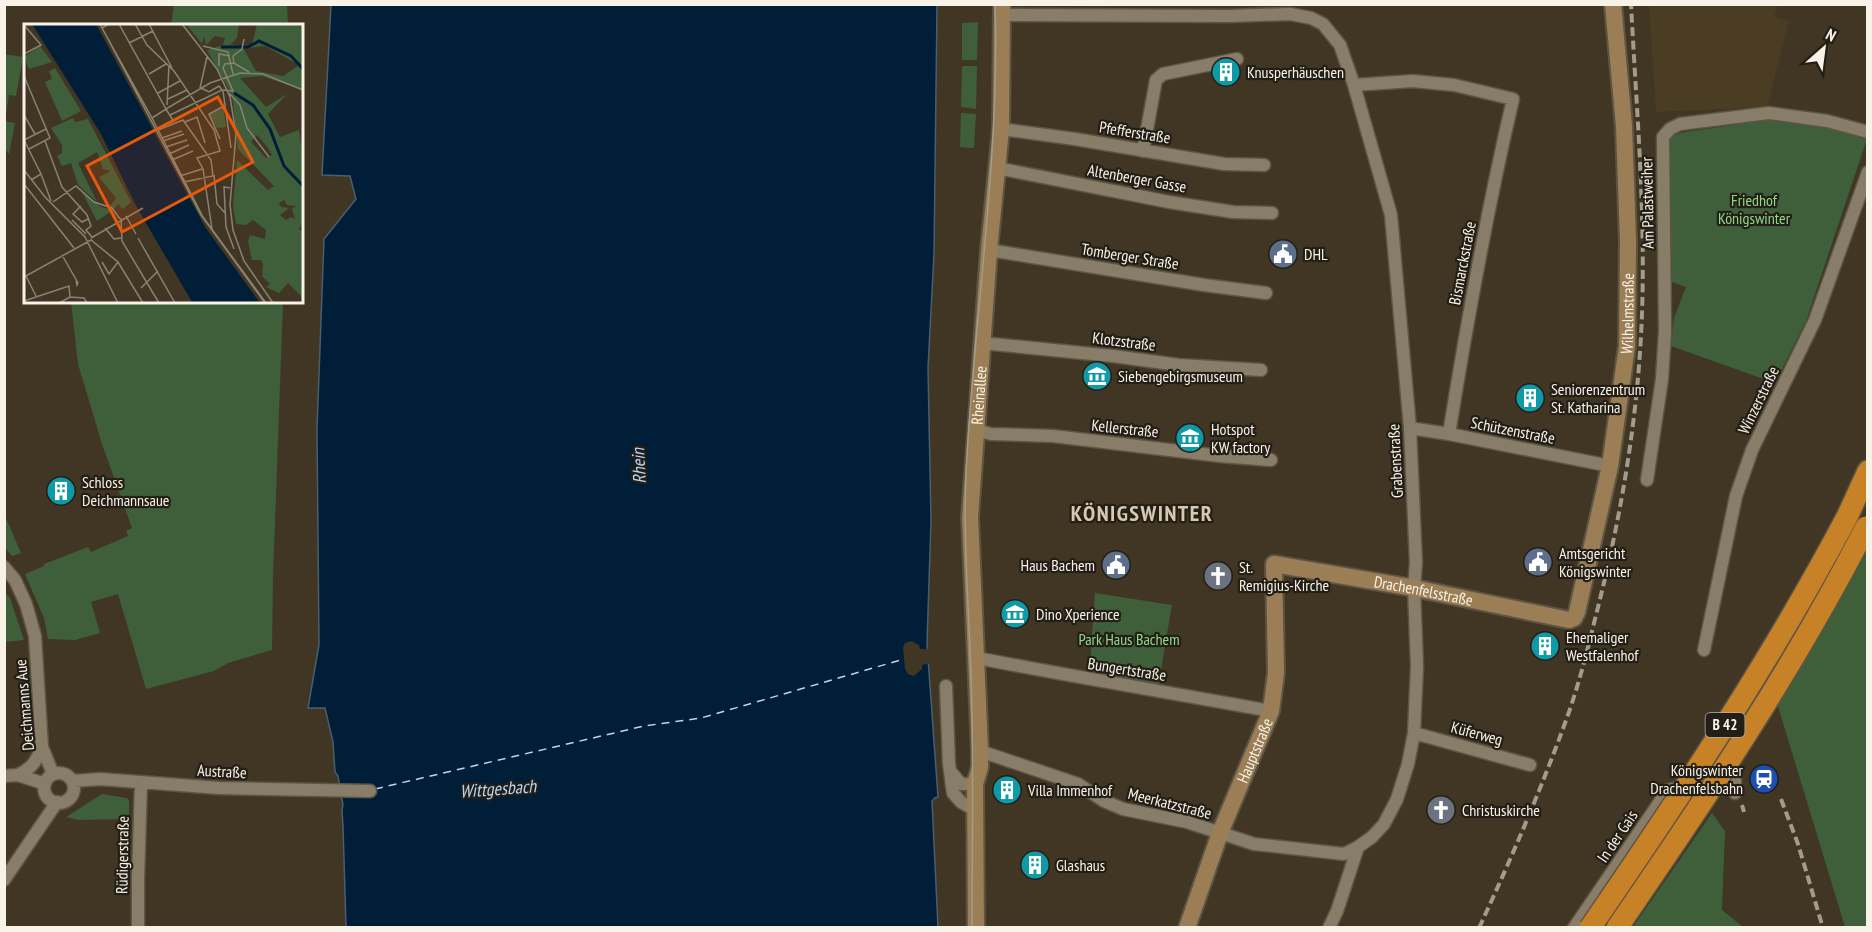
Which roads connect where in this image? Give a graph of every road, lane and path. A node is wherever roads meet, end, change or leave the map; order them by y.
1 (1612, 4) edge
2 (1002, 10) edge
3 (1229, 10) edge
4 (1237, 59) dead end
5 (1354, 85) junction
6 (1001, 129) junction
7 (1868, 132) edge
8 (1143, 151) junction
9 (1264, 165) dead end
10 (997, 168) junction
11 (1868, 172) edge
12 (1272, 213) dead end
13 (989, 250) junction
14 (1266, 293) dead end
15 (982, 343) junction
16 (1261, 370) dead end
17 (1410, 428) junction
18 (976, 430) junction
19 (1449, 434) junction
20 (1271, 460) dead end
21 (1610, 466) junction
22 (1868, 471) edge
23 (1647, 480) dead end
24 (1867, 526) edge
25 (1274, 564) joint
26 (4, 567) edge
27 (1414, 588) junction
28 (1574, 618) joint
29 (1704, 650) dead end
30 (977, 658) junction
31 (946, 686) dead end
32 (1271, 711) junction
33 (1414, 733) junction
34 (42, 747) junction
35 (980, 751) junction
36 (1530, 765) dead end
37 (950, 771) junction
38 (18, 775) junction
39 (4, 776) edge
40 (49, 779) junction
41 (73, 781) junction
42 (141, 783) junction
43 (975, 784) junction
44 (370, 790) dead end
45 (1734, 793) dead end
46 (57, 802) junction
47 (975, 810) junction
48 (1220, 833) junction
49 (1358, 847) junction
50 (4, 880) edge
51 (138, 927) edge
52 (976, 927) edge
53 (1187, 927) edge
54 (1329, 927) edge
55 (1574, 927) edge
56 (1590, 927) edge
57 (1617, 927) edge

1 - 21 street, Wilhelmstraße
2 - 3 street, Grabenstraße
2 - 6 street, Rheinallee
3 - 5 street, Grabenstraße
4 - 8 street
5 - 17 street, Grabenstraße
5 - 19 street, Bismarckstraße
6 - 8 street, Pfefferstraße
6 - 10 street, Rheinallee
7 - 23 street, Am Palastweiher
8 - 9 street, Pfefferstraße
10 - 12 street, Altenberger Gasse
10 - 13 street, Rheinallee
11 - 29 street, Winzerstraße
13 - 14 street, Tomberger Straße
13 - 15 street, Rheinallee
15 - 16 street, Klotzstraße
15 - 18 street, Rheinallee
17 - 19 street, Schützenstraße
17 - 27 street, Grabenstraße
18 - 20 street, Kellerstraße
18 - 30 street, Rheinallee
19 - 21 street, Schützenstraße
21 - 28 street, Wilhelmstraße
22 - 56 highway, B 42, bridge
24 - 57 highway, B 42, bridge
25 - 27 street, Drachenfelsstraße
25 - 32 street, Hauptstraße
26 - 34 street, Deichmanns Aue
27 - 28 street, Drachenfelsstraße
27 - 33 street, Grabenstraße
30 - 32 street, Bungertstraße
30 - 35 street, Rheinallee
31 - 37 street
32 - 48 street, Hauptstraße
33 - 36 street, Küferweg
33 - 49 street, Grabenstraße
34 - 38 street
34 - 40 street, Deichmanns Aue
35 - 43 street, Rheinallee
35 - 48 street, Meerkatzstraße
37 - 43 street
37 - 47 street
38 - 39 street, Austraße
38 - 40 street, Austraße
40 - 41 street, Austraße
40 - 46 street
41 - 42 street, Austraße
41 - 46 street
42 - 44 street, Austraße
42 - 51 street, Rüdigerstraße
43 - 47 street, Rheinallee
45 - 55 street, In der Gais
46 - 50 street
47 - 52 street, Rheinallee
48 - 49 street
48 - 53 street, Hauptstraße
49 - 54 street

